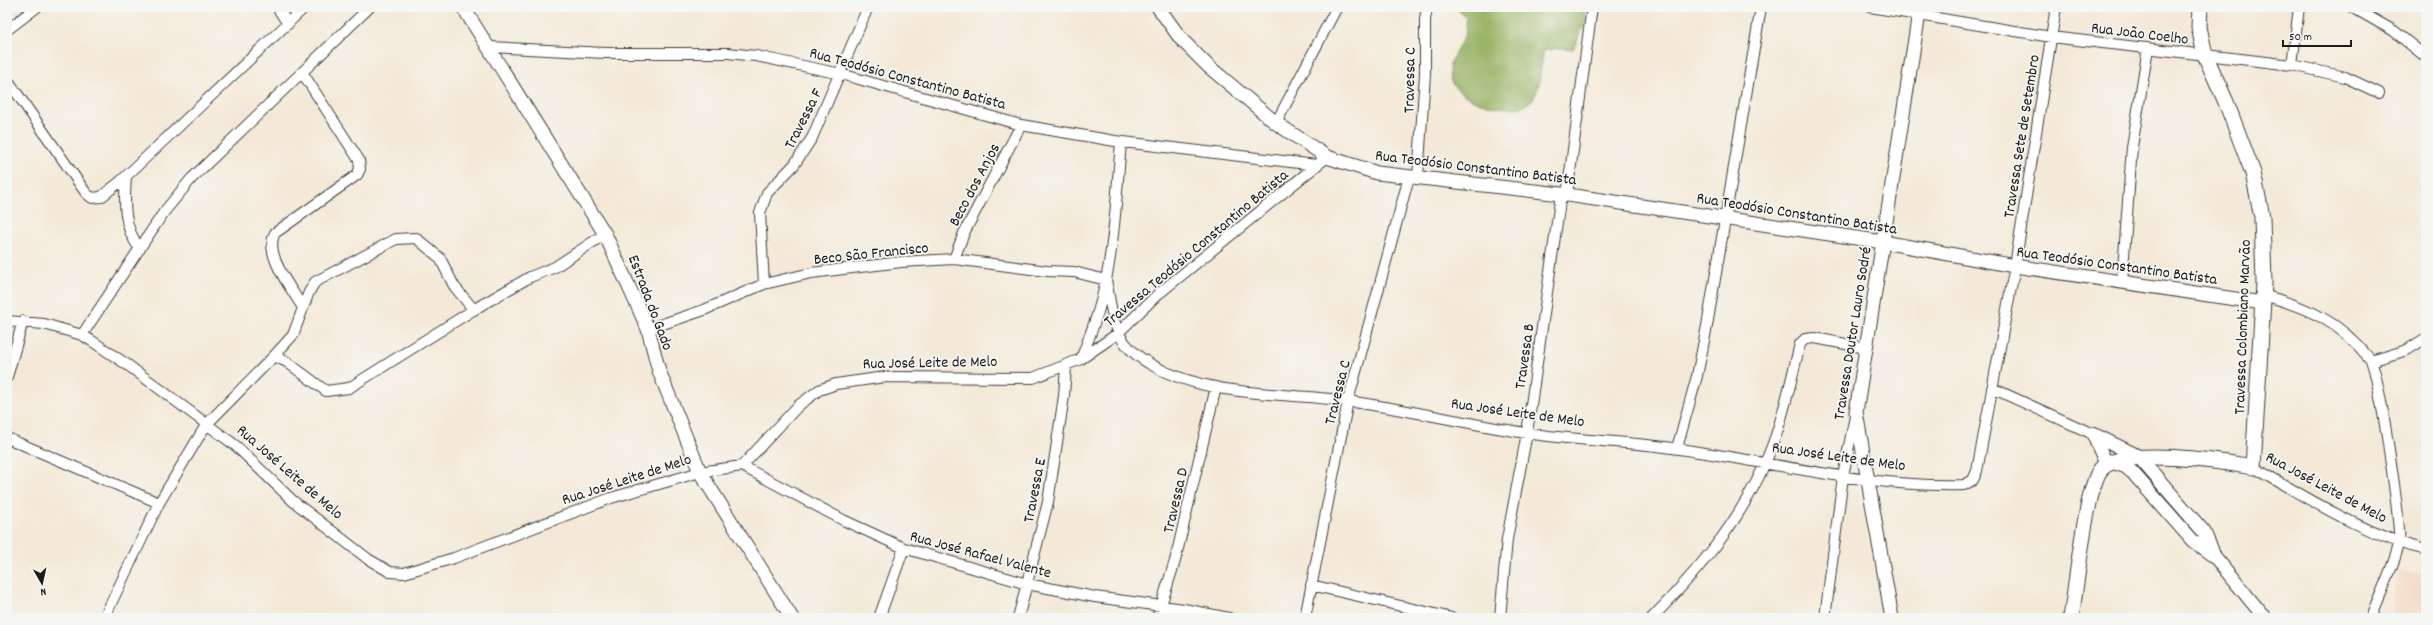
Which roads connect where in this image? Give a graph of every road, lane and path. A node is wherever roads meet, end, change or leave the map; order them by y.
1 (37, 7) edge
2 (277, 7) edge
3 (305, 7) edge
4 (370, 7) edge
5 (463, 7) edge
6 (868, 7) edge
7 (1158, 7) edge
8 (1337, 7) edge
9 (1427, 7) edge
10 (1592, 7) edge
11 (1762, 7) edge
12 (1870, 7) edge
13 (2056, 7) edge
14 (2200, 7) edge
15 (2299, 7) edge
16 (2352, 7) edge
17 (1919, 10) edge
18 (288, 24) junction
19 (7, 30) edge
20 (2051, 37) junction
21 (490, 47) junction
22 (2148, 48) junction
23 (2205, 55) junction
24 (2426, 57) edge
25 (2292, 65) junction
26 (302, 72) junction
27 (841, 74) junction
28 (7, 79) edge
29 (2379, 93) dead end
30 (1276, 123) junction
31 (1022, 125) junction
32 (1121, 142) junction
33 (1326, 157) junction
34 (1316, 165) junction
35 (126, 177) junction
36 (1413, 177) junction
37 (1564, 194) junction
38 (1725, 218) junction
39 (605, 234) junction
40 (1883, 242) junction
41 (140, 249) junction
42 (954, 258) junction
43 (2015, 266) junction
44 (1106, 280) junction
45 (2122, 283) junction
46 (764, 284) junction
47 (2263, 299) junction
48 (303, 308) junction
49 (474, 310) junction
50 (7, 321) edge
51 (23, 321) junction
52 (648, 329) junction
53 (1117, 334) junction
54 (82, 335) junction
55 (2426, 338) edge
56 (1866, 348) junction
57 (274, 356) junction
58 (1081, 358) junction
59 (2371, 361) junction
60 (1066, 366) junction
61 (7, 377) edge
62 (1216, 387) junction
63 (1992, 388) junction
64 (1348, 401) junction
65 (1856, 412) junction
66 (206, 425) junction
67 (1527, 433) junction
68 (2093, 434) junction
69 (7, 438) edge
70 (1677, 448) junction
71 (2138, 456) junction
72 (2109, 462) junction
73 (1764, 463) junction
74 (742, 466) junction
75 (2253, 467) junction
76 (1977, 471) joint
77 (700, 472) junction
78 (1843, 476) junction
79 (1868, 479) junction
80 (159, 503) junction
81 (2399, 543) junction
82 (904, 548) junction
83 (2426, 550) edge
84 (2216, 557) junction
85 (1027, 584) junction
86 (1311, 585) junction
87 (1160, 606) junction
88 (104, 618) edge
89 (792, 618) edge
90 (879, 618) edge
91 (1018, 618) edge
92 (1157, 618) edge
93 (1230, 618) edge
94 (1305, 618) edge
95 (1452, 618) edge
96 (1500, 618) edge
97 (1652, 618) edge
98 (1825, 618) edge
99 (1892, 618) edge
100 (2071, 618) edge
101 (2265, 618) edge
102 (2371, 618) edge

1 - 19 street
2 - 18 street
3 - 18 street
4 - 26 street
5 - 21 street, Estrada do Gado
6 - 27 street, Travessa F
7 - 30 street, Rua Teodósio Constantino Batista
8 - 30 street
9 - 36 street, Travessa C
10 - 37 street, Travessa B
11 - 38 street
12 - 17 street, Rua João Coelho
13 - 20 street, Travessa Sete de Setembro
14 - 23 main road, Travessa Colombiano Marvão
15 - 25 street
16 - 24 street
17 - 20 street, Rua João Coelho
17 - 40 street, Travessa Doutor Lauro Sodré
18 - 35 street
20 - 22 street, Rua João Coelho
20 - 43 street, Travessa Sete de Setembro
21 - 27 street, Rua Teodósio Constantino Batista
21 - 39 street, Estrada do Gado
22 - 23 street, Rua João Coelho
22 - 45 street
23 - 25 street, Rua João Coelho
23 - 47 main road, Travessa Colombiano Marvão
25 - 29 street, Rua João Coelho
26 - 41 street
26 - 48 street
27 - 31 street, Rua Teodósio Constantino Batista
27 - 46 street, Travessa F
28 - 35 street
30 - 33 street, Rua Teodósio Constantino Batista
31 - 32 street, Rua Teodósio Constantino Batista
31 - 42 street, Beco dos Anjos
32 - 34 street, Rua Teodósio Constantino Batista
32 - 44 street
33 - 34 street, Travessa Teodósio Constantino Batista
33 - 36 street, Rua Teodósio Constantino Batista
34 - 53 street, Travessa Teodósio Constantino Batista
35 - 41 street
36 - 37 street, Rua Teodósio Constantino Batista
36 - 64 street, Travessa C
37 - 38 street, Rua Teodósio Constantino Batista
37 - 67 street, Travessa B
38 - 40 street, Rua Teodósio Constantino Batista
38 - 70 street
39 - 49 street
39 - 52 street, Estrada do Gado
40 - 43 street, Rua Teodósio Constantino Batista
40 - 56 street, Travessa Doutor Lauro Sodré
41 - 54 street
42 - 44 street, Beco São Francisco
42 - 46 street, Beco São Francisco
43 - 45 street, Rua Teodósio Constantino Batista
43 - 63 street, Travessa Sete de Setembro
44 - 53 street, Rua José Leite de Melo
44 - 58 street
45 - 47 street, Rua Teodósio Constantino Batista
46 - 52 street, Beco São Francisco
47 - 59 street, Rua Teodósio Constantino Batista
47 - 75 main road, Travessa Colombiano Marvão
48 - 49 street
48 - 57 street
49 - 57 street
50 - 51 street
51 - 54 street
51 - 61 street
52 - 77 street, Estrada do Gado
53 - 58 street, Travessa Teodósio Constantino Batista
53 - 62 street, Rua José Leite de Melo
54 - 66 street, Rua José Leite de Melo
55 - 59 street
56 - 65 street, Travessa Doutor Lauro Sodré
56 - 73 street
57 - 66 street
58 - 60 street, Rua José Leite de Melo
59 - 81 street
60 - 74 street, Rua José Leite de Melo
60 - 85 street, Travessa E
62 - 64 street, Rua José Leite de Melo
62 - 87 street, Travessa D
63 - 68 street
63 - 76 street, Travessa Sete de Setembro
64 - 67 street, Rua José Leite de Melo
64 - 86 street, Travessa C
65 - 78 street, Travessa Doutor Lauro Sodré
65 - 79 street
66 - 77 street, Rua José Leite de Melo
66 - 80 street
67 - 70 street, Rua José Leite de Melo
67 - 96 street, Travessa B
68 - 71 street
68 - 72 street
69 - 80 street
70 - 73 street, Rua José Leite de Melo
71 - 72 main road
71 - 75 main road, Rua José Leite de Melo
71 - 84 street
72 - 84 street
72 - 100 main road
73 - 78 street, Rua José Leite de Melo
73 - 97 street
74 - 77 street, Rua José Leite de Melo
74 - 82 street, Rua José Rafael Valente
75 - 81 street, Rua José Leite de Melo
76 - 79 street, Rua José Leite de Melo
77 - 89 street, Estrada do Gado
78 - 79 street, Rua José Leite de Melo
78 - 98 street, Travessa Doutor Lauro Sodré
79 - 99 street
80 - 88 street
81 - 83 street, Rua José Leite de Melo
81 - 102 street
82 - 85 street, Rua José Rafael Valente
82 - 90 street
84 - 101 street
85 - 87 street, Rua José Rafael Valente
85 - 91 street, Travessa E
86 - 94 street, Travessa C
86 - 95 street
87 - 92 street, Travessa D
87 - 93 street, Rua José Rafael Valente

